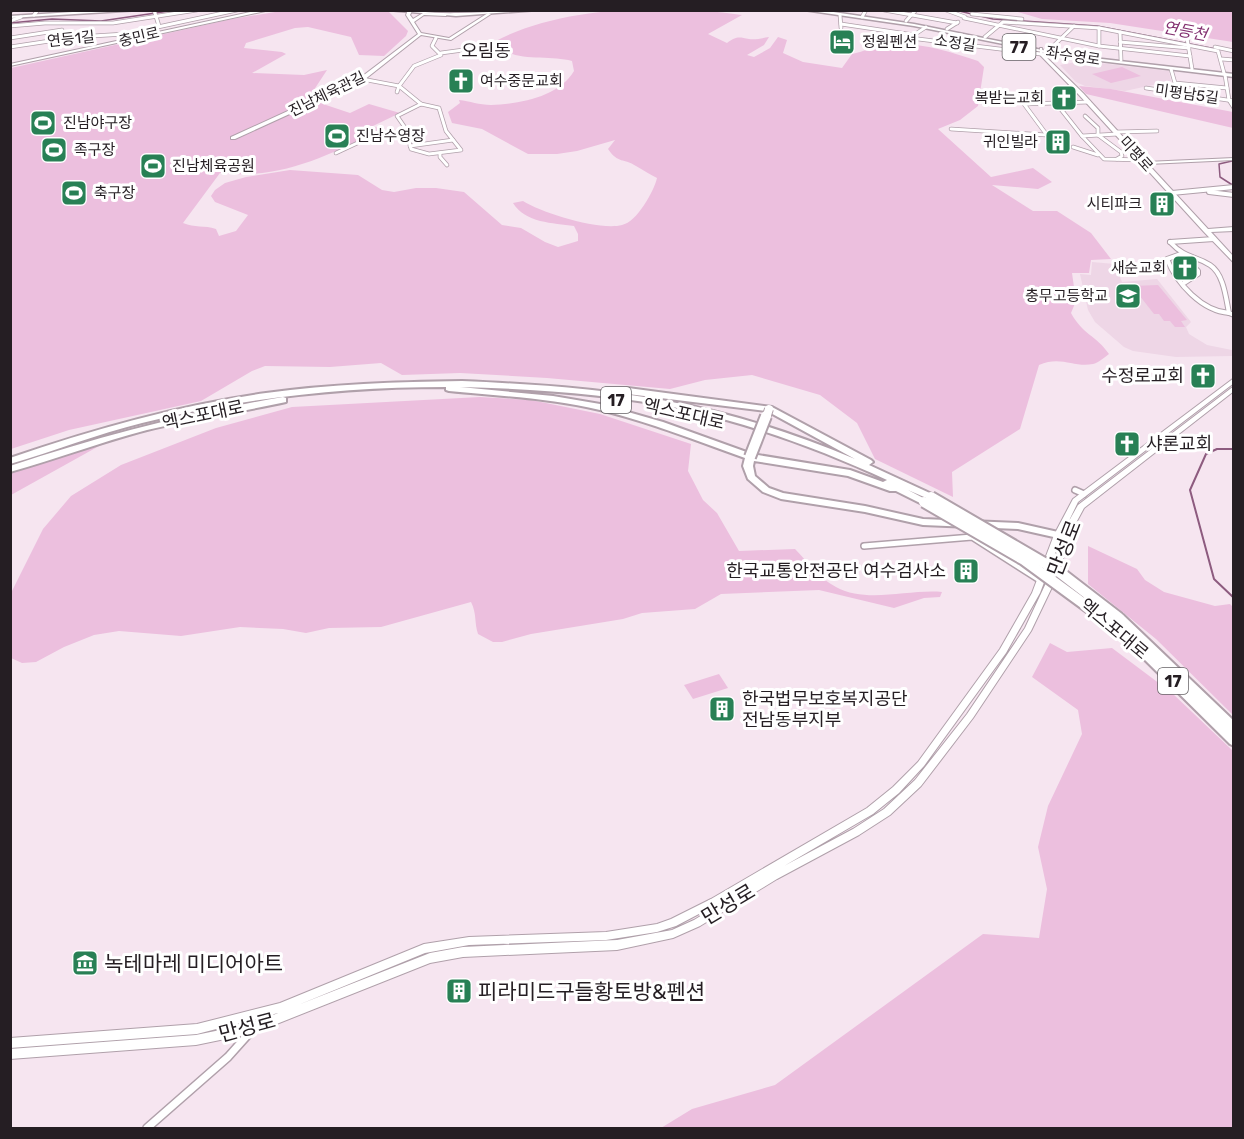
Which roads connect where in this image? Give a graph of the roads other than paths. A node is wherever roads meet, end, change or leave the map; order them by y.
1 (124, 10) edge
2 (138, 10) edge
3 (154, 10) edge
4 (199, 10) edge
5 (237, 10) edge
6 (268, 10) edge
7 (390, 10) edge
8 (536, 10) edge
9 (806, 10) edge
10 (824, 10) edge
11 (884, 10) edge
12 (916, 10) edge
13 (946, 10) edge
14 (409, 11) edge
15 (513, 11) edge
16 (489, 12) edge
17 (36, 13) edge
18 (864, 14) edge
19 (446, 15) junction
20 (840, 15) junction
21 (912, 15) junction
22 (969, 15) edge
23 (14, 16) edge
24 (60, 16) junction
25 (156, 17) junction
26 (204, 17) junction
27 (882, 19) junction
28 (1022, 20) dead end
29 (413, 21) junction
30 (906, 21) junction
31 (61, 22) junction
32 (957, 23) junction
33 (24, 24) junction
34 (94, 24) junction
35 (10, 26) edge
36 (159, 26) junction
37 (998, 26) junction
38 (1074, 26) junction
39 (1108, 26) dead end
40 (926, 27) junction
41 (1099, 28) junction
42 (946, 29) junction
43 (62, 30) junction
44 (1120, 32) junction
45 (420, 34) junction
46 (28, 35) junction
47 (97, 36) junction
48 (914, 36) junction
49 (985, 37) junction
50 (10, 38) edge
51 (436, 38) junction
52 (1061, 38) junction
53 (64, 39) junction
54 (1120, 42) junction
55 (1188, 43) junction
56 (1099, 46) junction
57 (10, 47) edge
58 (478, 48) dead end
59 (1120, 49) junction
60 (1049, 50) junction
61 (1041, 51) junction
62 (1233, 51) edge
63 (441, 53) junction
64 (1067, 55) junction
65 (1190, 56) junction
66 (1222, 59) junction
67 (1121, 60) junction
68 (1233, 60) edge
69 (10, 65) edge
70 (1171, 69) junction
71 (1192, 69) junction
72 (1225, 74) junction
73 (1233, 75) edge
74 (362, 79) junction
75 (1177, 83) joint
76 (399, 86) junction
77 (1146, 88) dead end
78 (1227, 88) junction
79 (397, 92) dead end
80 (1231, 101) edge
81 (1089, 102) junction
82 (1056, 103) junction
83 (421, 104) junction
84 (1233, 108) edge
85 (1102, 116) junction
86 (951, 129) dead end
87 (1157, 131) dead end
88 (1117, 133) junction
89 (408, 135) junction
90 (1046, 135) junction
91 (1082, 135) junction
92 (1098, 135) junction
93 (233, 138) dead end
94 (453, 140) junction
95 (410, 146) junction
96 (1055, 146) dead end
97 (1077, 148) dead end
98 (336, 153) dead end
99 (440, 153) junction
100 (1100, 156) junction
101 (1233, 159) edge
102 (1113, 161) junction
103 (1143, 161) junction
104 (447, 165) dead end
105 (1233, 187) edge
106 (1207, 191) junction
107 (1172, 193) junction
108 (1233, 195) edge
109 (1233, 229) edge
110 (1206, 231) junction
111 (1214, 239) junction
112 (1181, 254) junction
113 (1233, 261) edge
114 (1184, 283) junction
115 (1231, 314) edge
116 (1233, 380) edge
117 (441, 384) junction
118 (1233, 388) edge
119 (769, 409) junction
120 (750, 457) junction
121 (10, 461) edge
122 (10, 469) edge
123 (1075, 490) dead end
124 (909, 491) junction
125 (1084, 494) junction
126 (1062, 536) junction
127 (864, 546) dead end
128 (1041, 581) junction
129 (1115, 620) junction
130 (1233, 729) edge
131 (1233, 741) edge
132 (873, 815) junction
133 (255, 1028) junction
134 (10, 1042) edge
135 (10, 1054) edge
136 (147, 1128) edge

1 - 17 main road
2 - 24 main road
3 - 25 street
4 - 25 street
4 - 26 street
5 - 26 street, 연등1길
6 - 69 street, 충민로
7 - 14 main road
8 - 15 main road
9 - 20 main road, 좌수영로 / 77
10 - 18 main road, 좌수영로 / 77
11 - 21 street
12 - 21 street
13 - 22 street
14 - 16 main road
14 - 19 main road
14 - 29 street
15 - 16 main road
16 - 19 main road
16 - 51 street
17 - 23 main road
18 - 20 main road, 좌수영로 / 77
18 - 27 main road, 좌수영로 / 77
19 - 29 street
20 - 48 street, 소정길
21 - 30 street
21 - 32 street
22 - 28 street
22 - 32 street
22 - 37 street
23 - 24 main road
24 - 31 street
25 - 34 street
25 - 36 street
26 - 36 street, 연등1길
27 - 30 main road, 좌수영로 / 77
27 - 40 main road, 좌수영로 / 77
29 - 45 street
30 - 42 main road, 좌수영로 / 77
31 - 33 street
31 - 34 street
31 - 43 street
32 - 42 street
33 - 35 street
33 - 46 street
34 - 47 street
36 - 47 street, 연등1길
37 - 38 street
37 - 49 street
37 - 52 street
38 - 41 street
38 - 52 street
39 - 55 street
40 - 48 street, 소정길
40 - 61 main road, 좌수영로 / 77
41 - 44 street
41 - 56 street
42 - 49 main road, 좌수영로 / 77
43 - 46 street
43 - 53 street
44 - 54 street
44 - 55 street
45 - 51 street
45 - 74 street, 진남체육관길
46 - 50 street
47 - 53 street, 연등1길
48 - 61 street, 소정길
49 - 61 main road, 좌수영로 / 77
51 - 63 street
52 - 56 street
52 - 60 street
53 - 57 street, 연등1길
54 - 55 street
54 - 59 street
55 - 62 street
55 - 65 street
55 - 66 street
56 - 59 street
58 - 63 street
59 - 65 street
59 - 67 street
60 - 61 main road, 좌수영로 / 77
60 - 64 main road, 좌수영로 / 77
61 - 64 main road, 좌수영로 / 77
61 - 81 street, 미평로
63 - 76 street
64 - 67 main road, 좌수영로 / 77
64 - 70 main road, 좌수영로 / 77
65 - 71 street
66 - 68 street
66 - 72 street, 미평남5길
67 - 71 main road, 좌수영로 / 77
70 - 72 main road, 좌수영로 / 77
70 - 75 street
71 - 72 main road, 좌수영로 / 77
72 - 73 main road, 좌수영로 / 77
72 - 78 street, 미평남5길
74 - 76 street
74 - 93 street, 진남체육관길
75 - 78 street, 미평남5길
76 - 79 street
76 - 83 street
77 - 80 street, 미평남5길
78 - 80 street, 미평남5길
80 - 84 street
81 - 82 street
81 - 85 street, 미평로
82 - 90 street
82 - 91 street
83 - 89 street
83 - 94 street
85 - 88 street, 미평로
85 - 92 street
86 - 90 street
87 - 88 street
88 - 92 street
88 - 103 street, 미평로
89 - 95 street
89 - 98 street
90 - 96 street
91 - 92 street
91 - 100 street
92 - 102 street
94 - 95 street
94 - 99 street
95 - 99 street
97 - 100 street
99 - 104 street
100 - 102 street
101 - 103 street
102 - 103 street
103 - 107 street, 미평로
105 - 106 street
106 - 107 street
106 - 108 street
107 - 110 street, 미평로
109 - 110 street
110 - 111 street, 미평로
111 - 112 street
111 - 113 street, 미평로
112 - 114 street
112 - 114 street
112 - 115 street
114 - 115 street
116 - 125 street, 만성로
117 - 119 highway
117 - 120 highway
117 - 121 highway, 엑스포대로 / 17
117 - 122 highway, 엑스포대로 / 17
117 - 124 highway, 엑스포대로 / 17
118 - 126 street, 만성로
119 - 120 highway, bridge
119 - 124 highway
120 - 124 highway
120 - 126 highway
123 - 125 street
124 - 129 highway, 엑스포대로 / 17, bridge
125 - 126 street, 만성로
126 - 128 street, 만성로
126 - 132 street, 만성로
127 - 128 street
128 - 132 street, 만성로
129 - 130 highway, 엑스포대로 / 17
129 - 131 highway, 엑스포대로 / 17
132 - 133 street, 만성로
132 - 134 street, 만성로
133 - 135 street, 만성로
133 - 136 street

